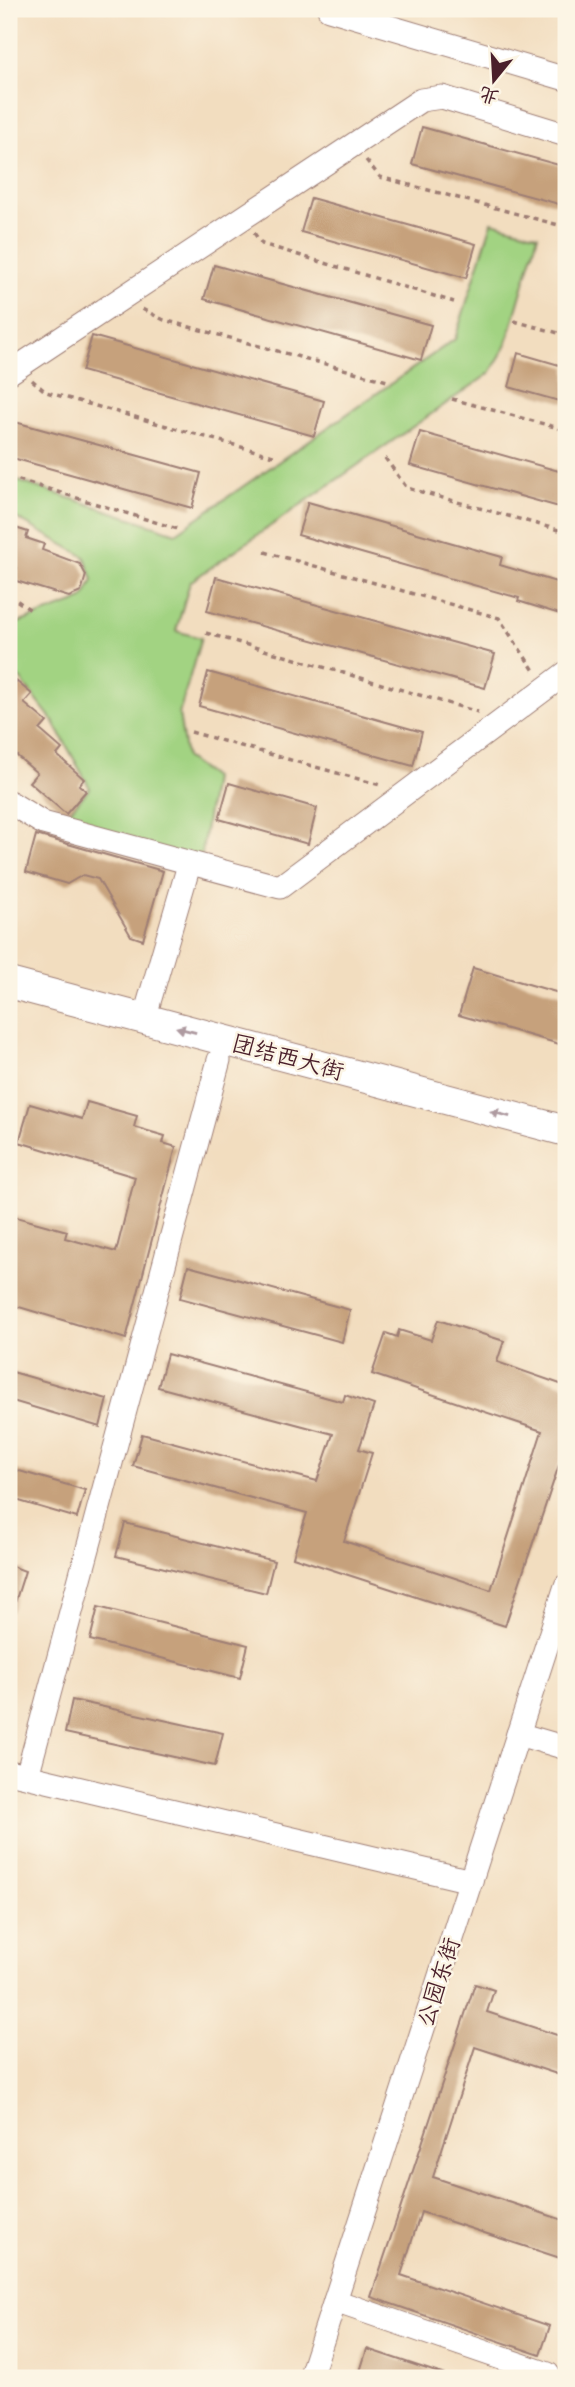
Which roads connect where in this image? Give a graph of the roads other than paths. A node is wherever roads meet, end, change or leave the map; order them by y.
1 (329, 9) edge
2 (566, 79) edge
3 (566, 135) edge
4 (13, 371) edge
5 (566, 673) edge
6 (9, 802) edge
7 (188, 865) junction
8 (9, 983) edge
9 (9, 1004) edge
10 (144, 1019) junction
11 (219, 1060) junction
12 (566, 1131) edge
13 (566, 1153) edge
14 (566, 1586) edge
15 (518, 1734) junction
16 (566, 1748) edge
17 (18, 1774) edge
18 (471, 1881) junction
19 (335, 2301) junction
20 (310, 2378) edge
21 (547, 2378) edge

1 - 2 street
3 - 4 street
5 - 7 street
6 - 7 street
7 - 10 street
8 - 10 main road, 团结西大街
9 - 11 main road, 团结西大街
12 -> 10 main road, 团结西大街
11 - 13 main road, 团结西大街
11 - 17 street
14 - 15 street, 公园东街
15 - 16 street
15 - 18 street, 公园东街
17 - 18 street
18 - 19 street, 公园东街
19 - 20 street, 公园东街
19 - 21 street

